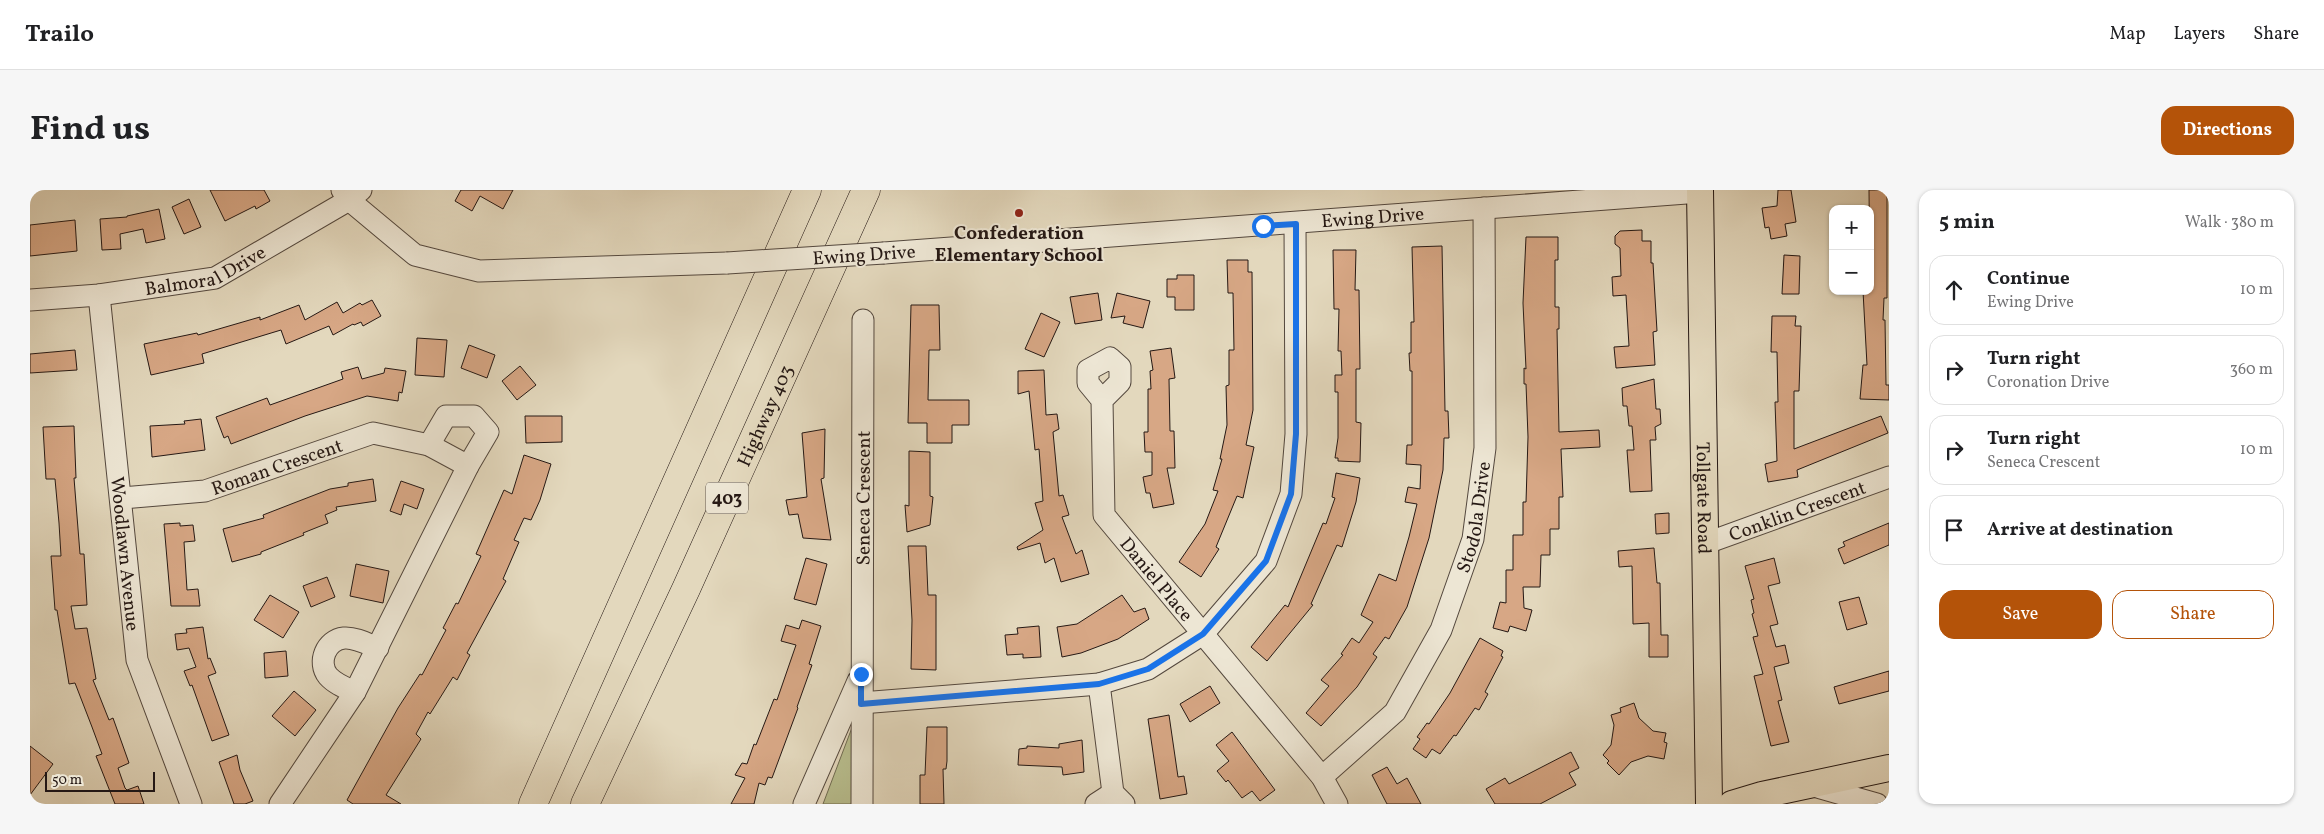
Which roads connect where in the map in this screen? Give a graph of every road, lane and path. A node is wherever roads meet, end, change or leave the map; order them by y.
1 (807, 190) edge
2 (866, 190) edge
3 (1700, 191) edge
4 (351, 193) edge
5 (1484, 208) junction
6 (1296, 224) junction
7 (99, 295) junction
8 (30, 300) edge
9 (863, 320) dead end
10 (1102, 400) dead end
11 (429, 445) junction
12 (468, 466) junction
13 (1889, 477) edge
14 (122, 498) junction
15 (1704, 544) junction
16 (1203, 634) junction
17 (378, 648) junction
18 (861, 674) junction
19 (1099, 684) junction
20 (355, 692) junction
21 (861, 704) junction
22 (1889, 768) edge
23 (1322, 777) junction
24 (1810, 785) junction
25 (1111, 800) edge
26 (191, 804) edge
27 (280, 804) edge
28 (533, 804) edge
29 (584, 804) edge
30 (804, 804) edge
31 (862, 804) edge
32 (1337, 804) edge
33 (1709, 804) edge
34 (1732, 804) edge
35 (1877, 804) edge

1 - 28 highway, 403
2 - 29 highway, Highway 403 / 403
3 - 5 street, Ewing Drive
3 - 15 main road, Tollgate Road
4 - 6 street, Ewing Drive, bridge
4 - 7 street, Balmoral Drive
5 - 6 street, Ewing Drive
5 - 23 street, Stodola Drive
6 - 16 street
7 - 8 street, Balmoral Drive
7 - 14 street, Woodlawn Avenue
9 - 18 street, Seneca Crescent
10 - 16 street, Daniel Place
11 - 12 street, Roman Crescent
11 - 12 street
11 - 14 street, Roman Crescent
12 - 17 street
13 - 15 street, Conklin Crescent
14 - 26 street, Woodlawn Avenue
15 - 33 main road, Tollgate Road
16 - 19 street
16 - 23 street, Daniel Place
17 - 20 street
17 - 20 street
18 - 21 street, Seneca Crescent
18 - 30 street, Seneca Crescent
19 - 21 street
19 - 25 street
20 - 27 street
21 - 31 street, Seneca Crescent
22 - 24 main road
23 - 32 street, Daniel Place
24 - 34 main road
24 - 35 street

